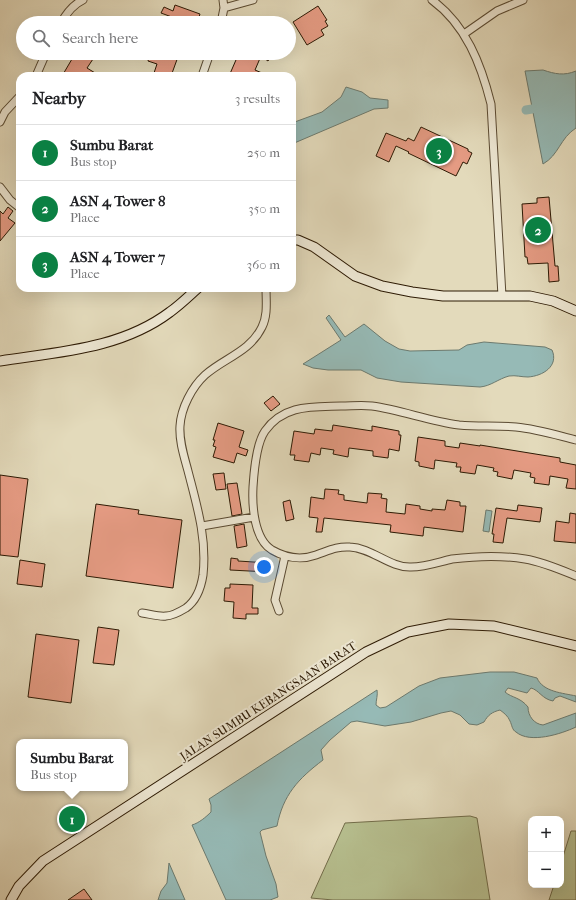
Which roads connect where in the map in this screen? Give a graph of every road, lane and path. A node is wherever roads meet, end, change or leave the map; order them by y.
1 (83, 0) edge
2 (253, 0) edge
3 (432, 0) edge
4 (523, 0) edge
5 (223, 4) edge
6 (65, 16) edge
7 (222, 16) edge
8 (464, 34) junction
9 (43, 60) edge
10 (208, 60) edge
11 (38, 72) edge
12 (203, 72) edge
13 (16, 100) edge
14 (0, 122) edge
15 (0, 187) edge
16 (16, 205) edge
17 (296, 240) edge
18 (193, 292) edge
19 (266, 292) edge
20 (502, 296) junction
21 (576, 311) edge
22 (0, 361) edge
23 (576, 440) edge
24 (254, 517) junction
25 (202, 526) junction
26 (285, 556) junction
27 (576, 576) edge
28 (279, 611) dead end
29 (142, 614) dead end
30 (576, 646) edge
31 (12, 900) edge

1 - 6 street
2 - 5 street
3 - 8 street
4 - 8 street
5 - 7 street
8 - 20 street
9 - 11 street
10 - 12 street
13 - 14 street
15 - 16 street
17 - 20 street
18 - 22 street
19 - 25 street
20 - 21 street
23 - 24 street
24 - 25 street
24 - 26 street
25 - 29 street
26 - 27 street
26 - 28 street
30 - 31 street, JALAN SUMBU KEBANGSAAN BARAT

